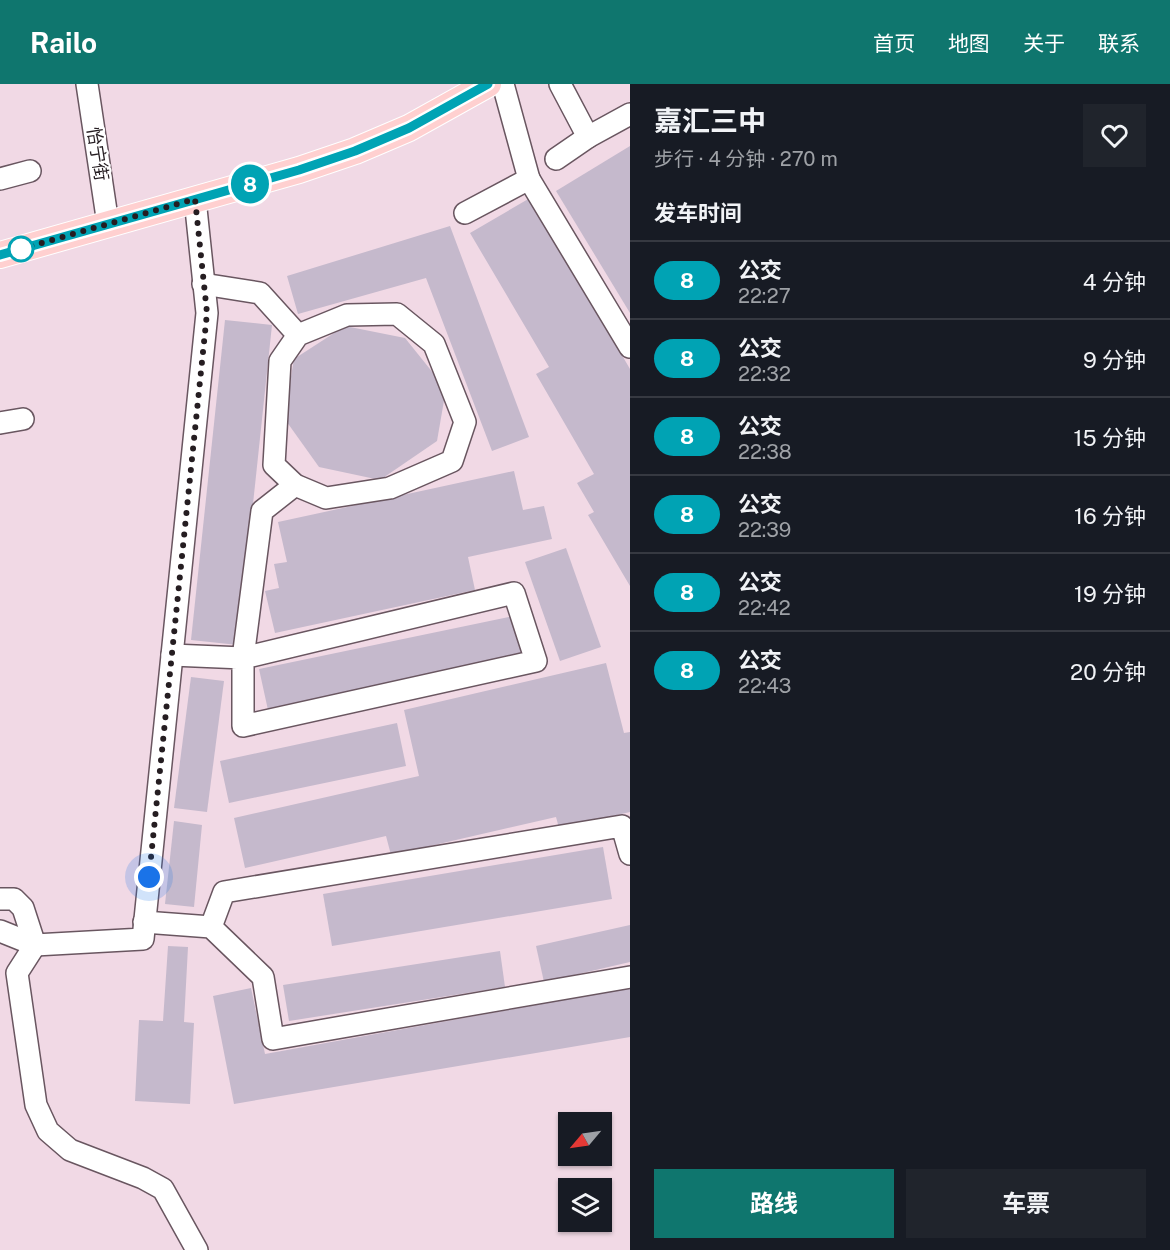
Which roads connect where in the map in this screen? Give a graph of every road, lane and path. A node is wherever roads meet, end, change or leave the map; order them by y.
1 (87, 84) edge
2 (488, 84) edge
3 (503, 84) edge
4 (560, 84) edge
5 (630, 114) edge
6 (588, 136) junction
7 (556, 159) dead end
8 (30, 171) dead end
9 (0, 179) edge
10 (529, 179) junction
11 (195, 199) junction
12 (465, 213) dead end
13 (108, 224) junction
14 (0, 255) edge
15 (203, 284) junction
16 (298, 335) junction
17 (630, 347) edge
18 (23, 419) dead end
19 (0, 423) edge
20 (295, 485) junction
21 (172, 655) junction
22 (243, 658) junction
23 (630, 854) edge
24 (0, 899) edge
25 (144, 922) junction
26 (211, 927) junction
27 (0, 931) edge
28 (35, 945) junction
29 (630, 977) edge
30 (197, 1250) edge

1 - 13 street, 怡宁街
2 - 11 main road
3 - 10 street
4 - 6 street
5 - 6 street
6 - 7 street
8 - 9 street
10 - 12 street
10 - 17 street
11 - 13 main road
11 - 15 street
13 - 14 main road
15 - 16 street
15 - 21 street
16 - 20 street
16 - 20 street
18 - 19 street
20 - 22 street
21 - 22 street
21 - 25 street
22 - 22 street
23 - 26 street
24 - 28 street
25 - 26 street
25 - 28 street
26 - 29 street
27 - 28 street
28 - 30 street

